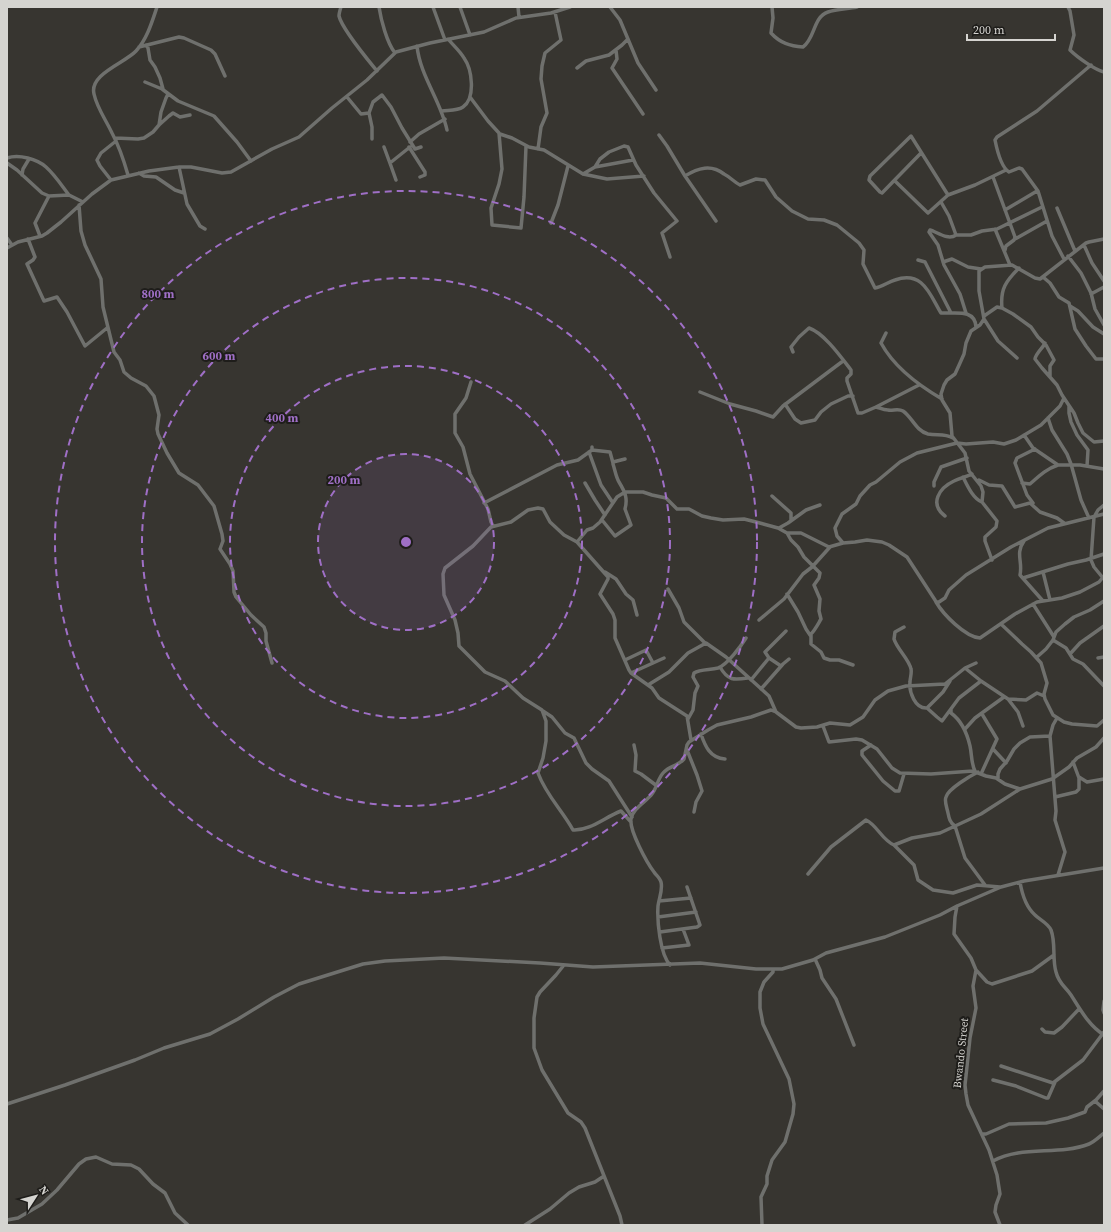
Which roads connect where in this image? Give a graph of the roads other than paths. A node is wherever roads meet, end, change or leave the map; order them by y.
1 (157, 7) edge
2 (341, 7) edge
3 (379, 7) edge
4 (433, 7) edge
5 (460, 7) edge
6 (518, 7) edge
7 (570, 7) edge
8 (610, 7) edge
9 (772, 7) edge
10 (857, 7) edge
11 (1068, 7) edge
12 (555, 12) junction
13 (519, 17) junction
14 (470, 35) junction
15 (446, 39) junction
16 (628, 39) junction
17 (146, 45) junction
18 (418, 46) junction
19 (139, 47) junction
20 (616, 50) junction
21 (395, 53) junction
22 (1091, 65) junction
23 (577, 68) dead end
24 (377, 71) junction
25 (1104, 72) edge
26 (225, 76) dead end
27 (145, 82) dead end
28 (163, 90) junction
29 (656, 90) dead end
30 (168, 94) junction
31 (347, 97) junction
32 (470, 97) junction
33 (442, 111) junction
34 (369, 113) junction
35 (643, 114) dead end
36 (190, 115) dead end
37 (445, 119) junction
38 (159, 125) junction
39 (447, 130) dead end
40 (500, 134) junction
41 (659, 135) dead end
42 (115, 139) junction
43 (372, 139) dead end
44 (411, 145) junction
45 (526, 146) junction
46 (384, 147) dead end
47 (421, 147) dead end
48 (538, 149) junction
49 (921, 153) junction
50 (7, 158) edge
51 (29, 159) junction
52 (633, 160) junction
53 (251, 161) junction
54 (7, 163) edge
55 (390, 163) junction
56 (568, 166) junction
57 (179, 167) junction
58 (595, 167) junction
59 (1006, 170) junction
60 (139, 173) junction
61 (584, 174) junction
62 (22, 175) junction
63 (128, 176) junction
64 (644, 176) junction
65 (685, 176) junction
66 (420, 177) dead end
67 (993, 177) junction
68 (111, 180) junction
69 (396, 180) dead end
70 (895, 181) junction
71 (1038, 191) junction
72 (184, 193) junction
73 (69, 195) junction
74 (948, 195) junction
75 (49, 196) junction
76 (83, 202) junction
77 (941, 202) junction
78 (79, 205) junction
79 (1042, 207) junction
80 (1057, 208) dead end
81 (1005, 210) junction
82 (716, 221) dead end
83 (1047, 221) junction
84 (551, 223) dead end
85 (1010, 223) junction
86 (205, 229) dead end
87 (995, 229) junction
88 (956, 235) junction
89 (40, 236) junction
90 (7, 238) edge
91 (28, 239) junction
92 (1015, 239) junction
93 (1104, 239) edge
94 (12, 245) junction
95 (1084, 245) junction
96 (7, 248) edge
97 (1005, 250) junction
98 (1075, 250) junction
99 (1068, 256) junction
100 (670, 257) dead end
101 (1064, 259) junction
102 (918, 260) dead end
103 (943, 262) junction
104 (1010, 265) junction
105 (1019, 268) junction
106 (981, 269) junction
107 (1043, 277) junction
108 (1104, 281) edge
109 (1104, 287) edge
110 (1091, 294) junction
111 (1070, 306) junction
112 (1002, 308) junction
113 (951, 313) junction
114 (966, 313) junction
115 (984, 317) junction
116 (1104, 324) edge
117 (976, 327) junction
118 (107, 328) junction
119 (886, 333) dead end
120 (1104, 334) edge
121 (1045, 343) junction
122 (794, 352) dead end
123 (1017, 358) dead end
124 (1104, 359) edge
125 (844, 361) junction
126 (1050, 376) junction
127 (471, 382) dead end
128 (919, 385) junction
129 (700, 392) dead end
130 (853, 396) junction
131 (942, 398) junction
132 (1064, 398) junction
133 (785, 404) junction
134 (1069, 406) junction
135 (876, 407) junction
136 (1048, 418) junction
137 (1024, 435) junction
138 (954, 439) junction
139 (1104, 441) edge
140 (957, 443) junction
141 (1035, 449) junction
142 (591, 450) junction
143 (967, 458) junction
144 (625, 459) dead end
145 (613, 463) junction
146 (1071, 464) junction
147 (1058, 465) junction
148 (1088, 466) junction
149 (1104, 469) edge
150 (972, 474) junction
151 (963, 477) junction
152 (977, 479) junction
153 (585, 483) dead end
154 (1022, 484) junction
155 (934, 486) dead end
156 (625, 492) junction
157 (772, 496) dead end
158 (982, 502) junction
159 (484, 503) junction
160 (613, 503) junction
161 (820, 505) dead end
162 (1104, 505) edge
163 (1034, 506) junction
164 (1104, 514) edge
165 (605, 515) junction
166 (945, 516) dead end
167 (1094, 517) junction
168 (1088, 518) junction
169 (602, 520) junction
170 (792, 520) junction
171 (1065, 524) junction
172 (493, 526) junction
173 (779, 528) junction
174 (787, 533) junction
175 (1024, 540) junction
176 (577, 542) junction
177 (843, 542) junction
178 (830, 547) junction
179 (1104, 554) edge
180 (1091, 559) junction
181 (992, 560) junction
182 (812, 566) junction
183 (604, 572) junction
184 (1043, 572) junction
185 (1023, 578) junction
186 (1104, 578) edge
187 (668, 589) dead end
188 (787, 594) junction
189 (1050, 600) junction
190 (1104, 600) edge
191 (1043, 601) junction
192 (936, 602) junction
193 (1033, 604) junction
194 (638, 615) dead end
195 (759, 620) dead end
196 (1001, 624) junction
197 (1104, 626) edge
198 (904, 627) dead end
199 (786, 631) dead end
200 (810, 636) junction
201 (746, 638) dead end
202 (1053, 639) junction
203 (705, 643) junction
204 (1070, 654) junction
205 (1037, 657) junction
206 (1104, 657) edge
207 (664, 658) dead end
208 (769, 658) junction
209 (1098, 658) dead end
210 (789, 659) dead end
211 (624, 660) junction
212 (728, 660) junction
213 (976, 662) dead end
214 (272, 663) dead end
215 (653, 663) junction
216 (853, 665) dead end
217 (781, 666) junction
218 (720, 667) junction
219 (965, 668) junction
220 (631, 673) junction
221 (749, 679) junction
222 (950, 680) junction
223 (981, 681) junction
224 (648, 685) junction
225 (910, 686) junction
226 (1104, 686) edge
227 (762, 689) junction
228 (1044, 696) junction
229 (1006, 698) junction
230 (928, 708) junction
231 (951, 708) junction
232 (542, 710) junction
233 (776, 712) junction
234 (982, 714) junction
235 (1057, 718) junction
236 (688, 719) junction
237 (1104, 720) edge
238 (822, 726) junction
239 (1022, 726) dead end
240 (965, 728) junction
241 (700, 734) junction
242 (1050, 736) junction
243 (1104, 738) edge
244 (691, 740) junction
245 (634, 745) dead end
246 (870, 745) junction
247 (686, 748) junction
248 (993, 749) junction
249 (725, 759) dead end
250 (1073, 762) junction
251 (1006, 763) junction
252 (978, 772) junction
253 (904, 774) junction
254 (1078, 777) junction
255 (998, 779) junction
256 (1053, 779) junction
257 (1104, 779) edge
258 (657, 786) junction
259 (1020, 789) junction
260 (1055, 798) junction
261 (694, 812) dead end
262 (632, 817) junction
263 (631, 822) junction
264 (955, 826) junction
265 (894, 845) junction
266 (1104, 868) edge
267 (808, 874) dead end
268 (1058, 875) junction
269 (1020, 882) junction
270 (986, 885) junction
271 (1001, 887) junction
272 (687, 888) dead end
273 (691, 898) junction
274 (659, 901) junction
275 (957, 906) junction
276 (696, 912) junction
277 (658, 917) junction
278 (683, 929) junction
279 (660, 932) junction
280 (662, 948) junction
281 (1054, 955) junction
282 (815, 960) junction
283 (564, 965) junction
284 (670, 965) junction
285 (773, 970) junction
286 (976, 970) junction
287 (1104, 1001) edge
288 (1079, 1009) junction
289 (1104, 1013) edge
290 (1042, 1029) dead end
291 (1103, 1034) edge
292 (854, 1045) dead end
293 (1000, 1066) dead end
294 (993, 1080) dead end
295 (1055, 1082) junction
296 (1104, 1091) edge
297 (1095, 1101) junction
298 (7, 1104) edge
299 (1104, 1109) edge
300 (1104, 1133) edge
301 (982, 1134) junction
302 (993, 1161) junction
303 (604, 1176) junction
304 (7, 1220) edge
305 (188, 1225) edge
306 (525, 1225) edge
307 (622, 1225) edge
308 (762, 1225) edge
309 (1000, 1225) edge

1 - 19 street
2 - 24 street
3 - 21 street
4 - 15 street
5 - 14 street
6 - 13 street
7 - 12 street
8 - 16 street
9 - 10 street
11 - 22 street
12 - 13 street
12 - 48 street
13 - 14 street
14 - 15 street
15 - 18 street
15 - 32 street
16 - 20 street
16 - 29 street
17 - 19 street
17 - 26 street
17 - 28 street
18 - 21 street
18 - 33 street
19 - 42 street
20 - 23 street
20 - 35 street
21 - 24 street
22 - 25 street
22 - 59 street
24 - 31 street
27 - 28 street
28 - 30 street
30 - 38 street
30 - 53 street
31 - 34 street
31 - 53 street
32 - 33 street
32 - 40 street
33 - 37 street
34 - 43 street
34 - 44 street
36 - 38 street
37 - 39 street
37 - 44 street
38 - 42 street
40 - 45 street
40 - 45 street
41 - 65 street
42 - 63 street
42 - 68 street
44 - 47 street
44 - 55 street
44 - 66 street
45 - 48 street
46 - 55 street
48 - 56 street
49 - 70 street
49 - 70 street
49 - 74 street
50 - 51 street
51 - 62 street
51 - 73 street
52 - 58 street
52 - 58 street
52 - 64 street
53 - 57 street
54 - 62 street
55 - 69 street
56 - 61 street
56 - 84 street
57 - 60 street
57 - 72 street
58 - 61 street
59 - 67 street
59 - 71 street
60 - 63 street
60 - 72 street
61 - 64 street
62 - 75 street
63 - 68 street
64 - 100 street
65 - 82 street
65 - 113 street
67 - 74 street
67 - 81 street
68 - 76 street
70 - 77 street
71 - 79 street
71 - 81 street
72 - 86 street
73 - 75 street
73 - 76 street
74 - 77 street
75 - 89 street
76 - 78 street
77 - 88 street
78 - 89 street
78 - 118 street
79 - 83 street
79 - 85 street
80 - 98 street
81 - 85 street
83 - 92 street
83 - 101 street
85 - 87 street
85 - 92 street
87 - 88 street
87 - 97 street
88 - 103 street
89 - 91 street
90 - 94 street
91 - 94 street
91 - 118 street
92 - 97 street
93 - 95 street
94 - 96 street
95 - 98 street
95 - 108 street
97 - 104 street
98 - 99 street
99 - 101 street
99 - 110 street
101 - 107 street
102 - 113 street
103 - 106 street
103 - 114 street
104 - 105 street
104 - 106 street
105 - 107 street
105 - 112 street
106 - 115 street
107 - 111 street
109 - 110 street
110 - 116 street
111 - 120 street
111 - 124 street
112 - 115 street
112 - 121 street
113 - 114 street
114 - 117 street
115 - 117 street
115 - 123 street
117 - 131 street
118 - 214 street
119 - 128 street
121 - 126 street
121 - 126 street
122 - 125 street
125 - 130 street
125 - 133 street
126 - 132 street
127 - 159 street
128 - 131 street
128 - 135 street
129 - 133 street
130 - 133 street
130 - 135 street
131 - 138 street
132 - 134 street
132 - 136 street
134 - 139 street
134 - 148 street
135 - 138 street
136 - 137 street
136 - 146 street
137 - 140 street
137 - 141 street
138 - 140 street
140 - 143 street
140 - 177 street
141 - 147 street
141 - 154 street
142 - 145 street
142 - 159 street
142 - 160 street
143 - 150 street
143 - 155 street
144 - 145 street
145 - 156 street
146 - 147 street
146 - 148 street
146 - 168 street
147 - 154 street
148 - 149 street
150 - 151 street
150 - 152 street
151 - 158 street
151 - 166 street
152 - 158 street
152 - 163 street
153 - 165 street
154 - 163 street
156 - 160 street
156 - 169 street
156 - 173 street
157 - 170 street
158 - 181 street
159 - 172 street
160 - 165 street
161 - 170 street
162 - 167 street
163 - 171 street
164 - 167 street
165 - 169 street
167 - 168 street
167 - 180 street
168 - 171 street
169 - 176 street
170 - 173 street
171 - 175 street
172 - 176 street
172 - 232 street
173 - 174 street
174 - 178 street
174 - 182 street
175 - 181 street
175 - 185 street
176 - 183 street
177 - 178 street
177 - 192 street
178 - 182 street
179 - 180 street
180 - 184 street
180 - 186 street
181 - 192 street
182 - 188 street
182 - 200 street
183 - 194 street
183 - 211 street
184 - 185 street
184 - 189 street
185 - 191 street
186 - 189 street
187 - 203 street
188 - 195 street
188 - 200 street
189 - 191 street
190 - 202 street
191 - 193 street
192 - 196 street
193 - 196 street
193 - 202 street
196 - 205 street
197 - 204 street
198 - 225 street
199 - 208 street
200 - 216 street
201 - 212 street
202 - 204 street
202 - 205 street
203 - 212 street
203 - 224 street
204 - 226 street
205 - 228 street
206 - 209 street
207 - 215 street
208 - 217 street
208 - 221 street
210 - 217 street
211 - 215 street
211 - 220 street
212 - 218 street
212 - 221 street
213 - 219 street
215 - 220 street
217 - 227 street
218 - 221 street
218 - 236 street
219 - 222 street
219 - 223 street
220 - 224 street
221 - 227 street
222 - 225 street
222 - 230 street
223 - 229 street
223 - 231 street
224 - 236 street
225 - 230 street
225 - 238 street
227 - 233 street
228 - 229 street
228 - 235 street
229 - 234 street
229 - 239 street
230 - 231 street
231 - 240 street
232 - 262 street
232 - 263 street
233 - 238 street
233 - 241 street
234 - 240 street
234 - 248 street
235 - 237 street
235 - 242 street
236 - 244 street
238 - 246 street
240 - 252 street
241 - 244 street
241 - 249 street
242 - 251 street
242 - 256 street
243 - 250 street
244 - 247 street
245 - 258 street
246 - 253 street
246 - 253 street
247 - 258 street
247 - 261 street
248 - 251 street
248 - 252 street
250 - 254 street
250 - 256 street
251 - 255 street
252 - 253 street
252 - 255 street
252 - 264 street
254 - 257 street
254 - 260 street
255 - 259 street
256 - 259 street
256 - 260 street
258 - 262 street
259 - 264 street
260 - 268 street
262 - 263 street
263 - 274 street
264 - 265 street
264 - 270 street
265 - 267 street
265 - 270 street
266 - 268 street
268 - 269 street
269 - 271 street
269 - 281 street
270 - 271 street
271 - 275 street
272 - 273 street
273 - 274 street
273 - 276 street
274 - 277 street
275 - 282 street
275 - 286 street
276 - 277 street
276 - 278 street
277 - 279 street
278 - 279 street
278 - 280 street
279 - 280 street
280 - 284 street
281 - 286 street
281 - 288 street
282 - 285 street
282 - 292 street
283 - 284 street
283 - 298 street
283 - 303 street
284 - 285 street
285 - 308 street
286 - 301 street, Bwando Street
287 - 289 street
288 - 290 street
288 - 291 street
291 - 295 street
293 - 295 street
294 - 295 street
296 - 297 street
297 - 299 street
297 - 301 street
300 - 302 street
301 - 302 street, Bwando Street
302 - 309 street, Bwando Street
303 - 306 street
303 - 307 street
304 - 305 street

